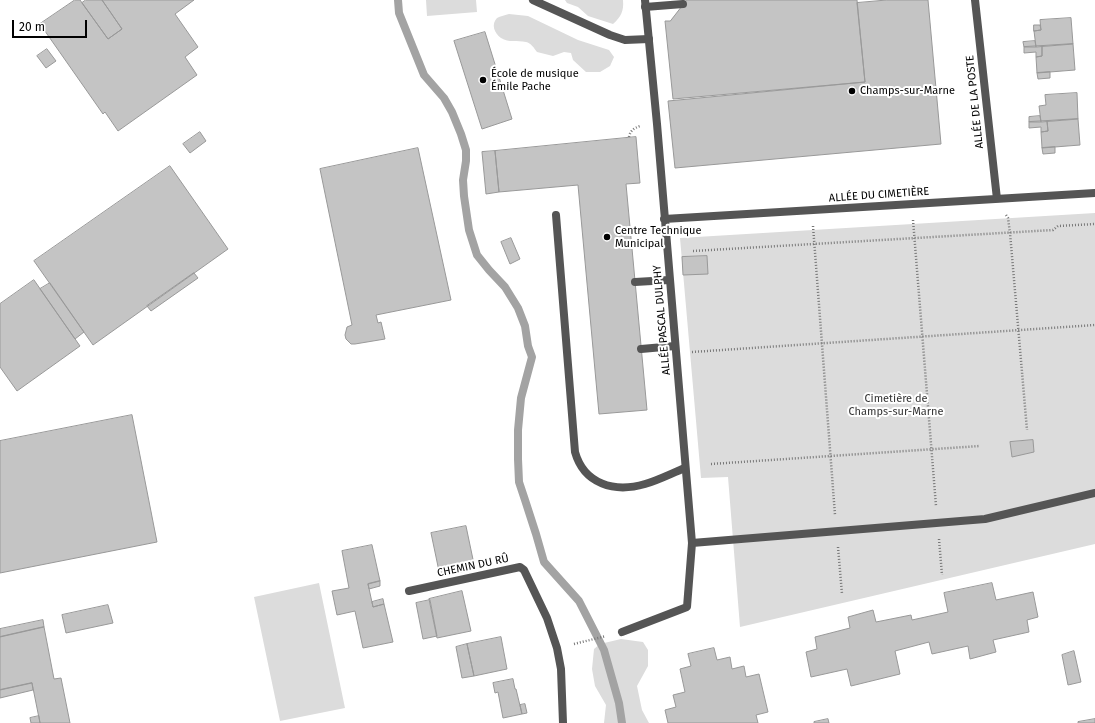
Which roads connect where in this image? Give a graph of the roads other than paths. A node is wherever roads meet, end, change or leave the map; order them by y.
1 (533, 0) edge
2 (975, 1) edge
3 (645, 4) edge
4 (683, 4) dead end
5 (649, 39) junction
6 (1095, 193) edge
7 (997, 199) junction
8 (556, 215) dead end
9 (664, 219) junction
10 (669, 280) junction
11 (635, 282) dead end
12 (641, 349) dead end
13 (675, 350) junction
14 (685, 468) junction
15 (1095, 493) edge
16 (692, 543) junction
17 (410, 591) dead end
18 (622, 632) dead end
19 (562, 723) edge

1 - 5 street
2 - 7 street, ALLÉE DE LA POSTE
3 - 4 street
3 - 5 street, ALLÉE PASCAL DULPHY
5 - 9 street, ALLÉE PASCAL DULPHY
6 - 7 street, ALLÉE DU CIMETIÈRE
7 - 9 street, ALLÉE DU CIMETIÈRE
8 - 14 street
9 - 10 street, ALLÉE PASCAL DULPHY
10 - 11 street
10 - 13 street, ALLÉE PASCAL DULPHY
12 - 13 street
13 - 14 street, ALLÉE PASCAL DULPHY
14 - 16 street, ALLÉE PASCAL DULPHY
15 - 16 street
16 - 18 street, ALLÉE PASCAL DULPHY
17 - 19 street, CHEMIN DU RÛ

